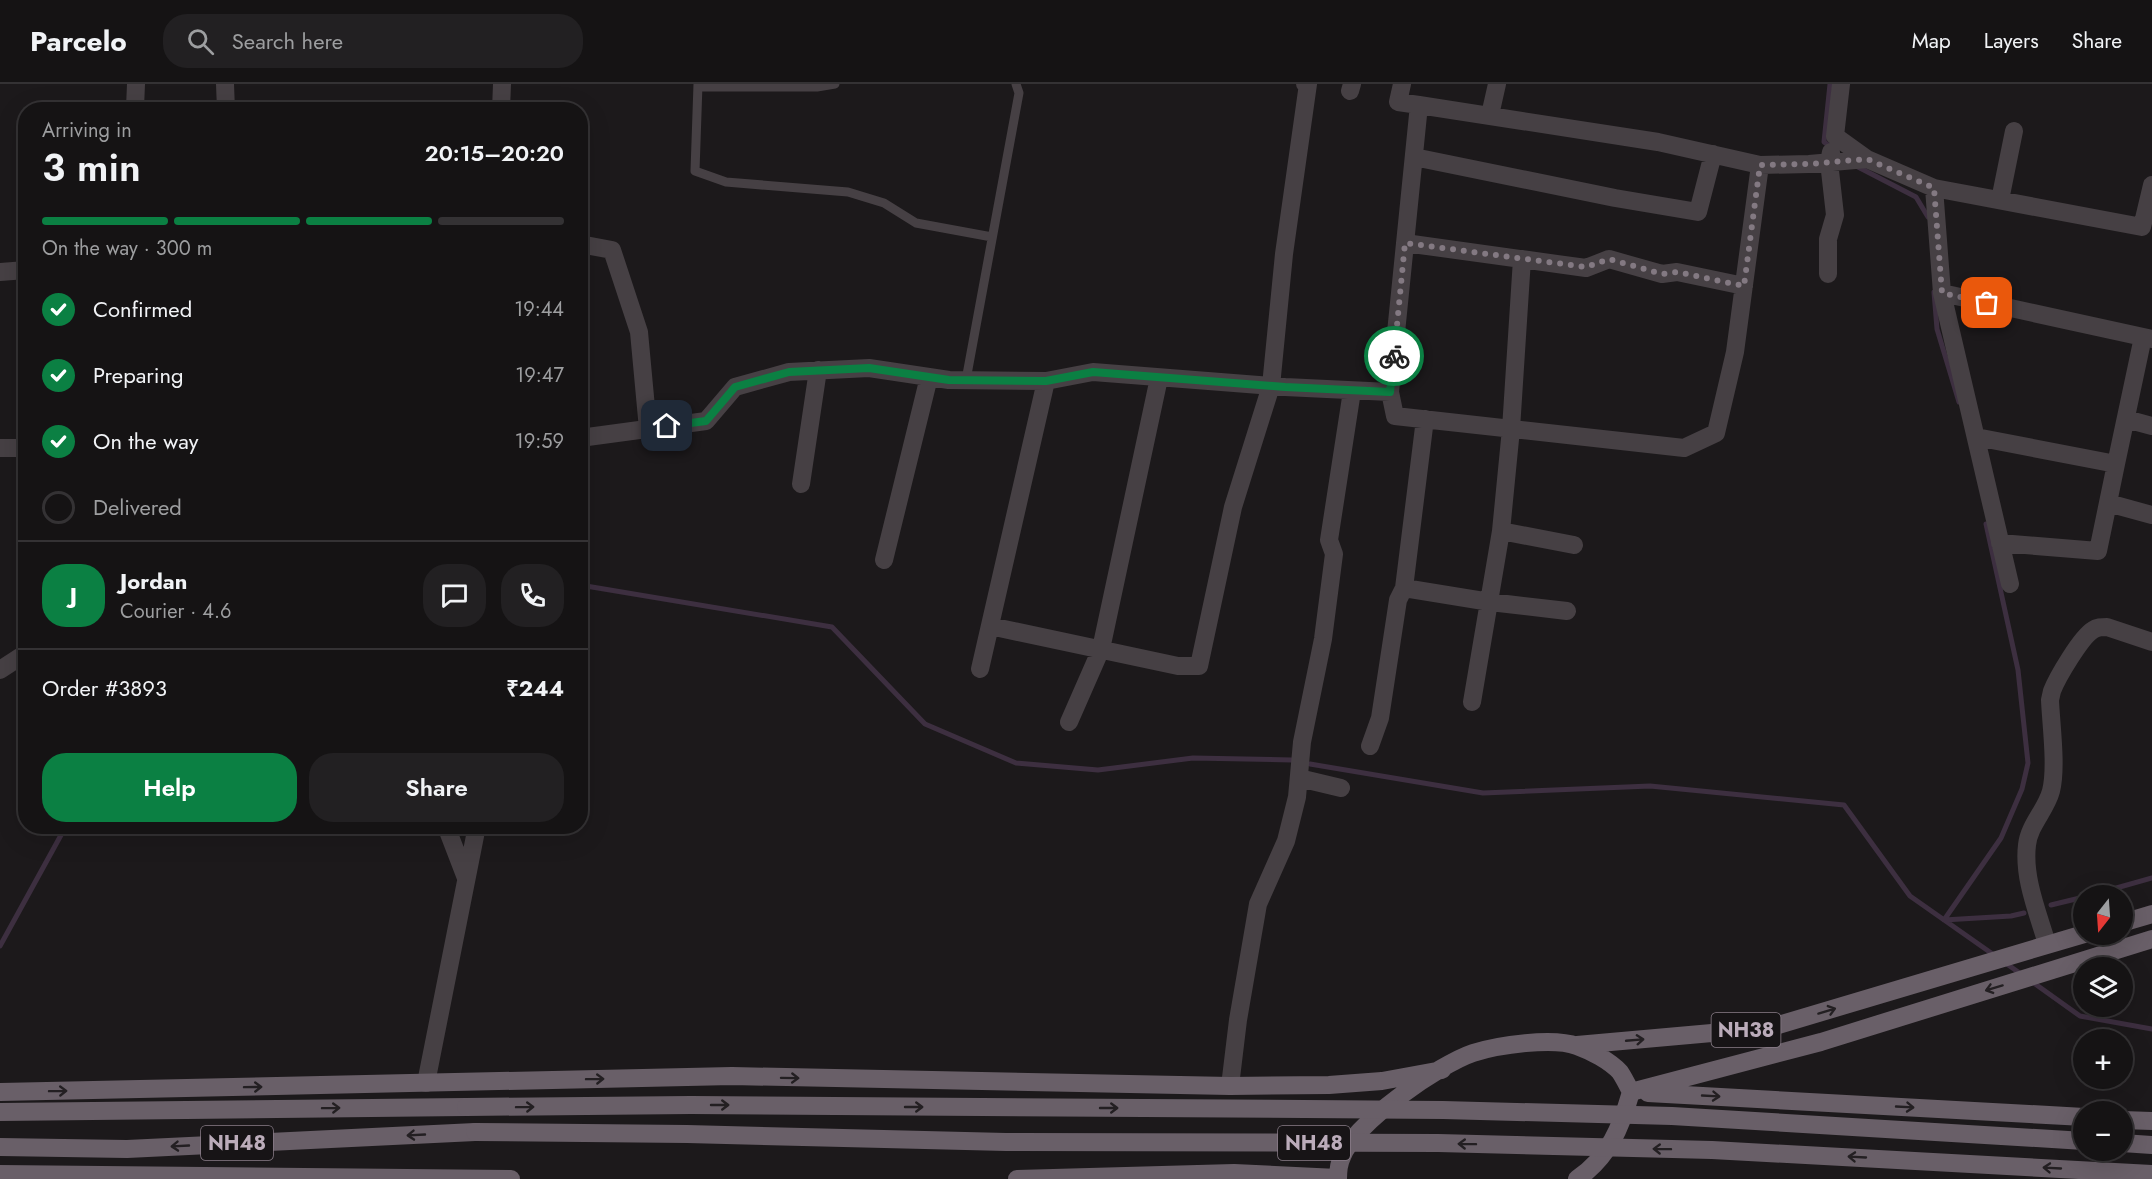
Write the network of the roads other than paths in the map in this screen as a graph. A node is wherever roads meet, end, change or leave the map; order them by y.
1 (136, 84) edge
2 (225, 84) edge
3 (502, 84) edge
4 (835, 84) edge
5 (1016, 84) edge
6 (1305, 84) edge
7 (1402, 84) edge
8 (1497, 84) edge
9 (1842, 84) edge
10 (698, 86) edge
11 (135, 102) edge
12 (226, 102) edge
13 (501, 102) edge
14 (1419, 105) junction
15 (1490, 115) junction
16 (2014, 131) dead end
17 (1834, 136) junction
18 (1713, 154) junction
19 (1414, 157) junction
20 (1867, 159) junction
21 (1829, 162) junction
22 (1760, 165) junction
23 (2152, 185) edge
24 (1934, 188) junction
25 (2000, 200) junction
26 (2147, 229) edge
27 (992, 237) junction
28 (1405, 243) junction
29 (588, 246) edge
30 (1522, 259) junction
31 (18, 271) edge
32 (0, 272) edge
33 (1828, 274) dead end
34 (1744, 286) junction
35 (1942, 293) junction
36 (2148, 338) edge
37 (818, 370) junction
38 (929, 377) junction
39 (1159, 378) junction
40 (966, 380) junction
41 (1046, 381) junction
42 (1271, 386) junction
43 (1352, 391) junction
44 (1390, 392) junction
45 (1425, 419) junction
46 (2126, 419) junction
47 (2152, 426) edge
48 (648, 429) junction
49 (1511, 429) junction
50 (588, 437) edge
51 (1976, 437) junction
52 (0, 448) edge
53 (18, 448) edge
54 (2116, 464) junction
55 (801, 484) dead end
56 (2108, 503) junction
57 (2152, 515) edge
58 (1501, 531) junction
59 (2000, 543) junction
60 (1574, 545) dead end
61 (884, 560) dead end
62 (2010, 584) dead end
63 (1404, 588) junction
64 (1490, 602) junction
65 (1567, 611) dead end
66 (990, 626) junction
67 (2152, 642) edge
68 (1101, 649) junction
69 (18, 658) edge
70 (980, 669) dead end
71 (0, 670) edge
72 (1472, 702) dead end
73 (1069, 722) dead end
74 (1370, 746) dead end
75 (1299, 778) junction
76 (1341, 788) dead end
77 (449, 834) edge
78 (475, 834) edge
79 (466, 878) junction
80 (2152, 914) edge
81 (2133, 920) edge
82 (2073, 937) edge
83 (2152, 939) edge
84 (2040, 946) junction
85 (1576, 1046) junction
86 (1442, 1070) junction
87 (426, 1083) junction
88 (1230, 1086) junction
89 (0, 1092) edge
90 (1631, 1092) junction
91 (0, 1112) edge
92 (2073, 1116) edge
93 (2133, 1120) edge
94 (2152, 1121) edge
95 (2073, 1140) edge
96 (2133, 1144) edge
97 (2152, 1145) edge
98 (0, 1148) edge
99 (0, 1174) edge
100 (2152, 1174) edge
101 (1238, 1176) edge
102 (391, 1178) edge
103 (511, 1179) edge
104 (1017, 1179) edge
105 (1337, 1179) edge
106 (1577, 1179) edge

1 - 11 street
2 - 12 street
3 - 13 street
4 - 10 lane
5 - 27 lane
6 - 42 street
7 - 14 street
8 - 15 street
9 - 17 street
10 - 27 lane
14 - 15 street
14 - 19 street
15 - 18 street
16 - 25 street
17 - 20 street
17 - 21 street
18 - 19 street
18 - 22 street
19 - 28 street
20 - 21 street
20 - 24 street
21 - 22 street
21 - 33 street
22 - 34 street
23 - 26 street
24 - 25 street
24 - 35 street
25 - 26 street
27 - 40 lane
28 - 30 street
28 - 44 street
29 - 48 street
30 - 34 street
30 - 49 street
31 - 32 street
34 - 49 street
35 - 36 street
35 - 51 street
36 - 46 street
37 - 38 street
37 - 48 street
37 - 55 street
38 - 40 street
38 - 61 street
39 - 41 street
39 - 42 street
39 - 68 street
40 - 41 street
41 - 66 street
42 - 43 street
42 - 68 street
43 - 44 street
43 - 75 street
44 - 45 street
45 - 49 street
45 - 63 street
46 - 47 street
46 - 54 street
48 - 50 street
49 - 58 street
51 - 54 street
51 - 59 street
52 - 53 street
54 - 56 street
56 - 57 street
56 - 59 street
58 - 60 street
58 - 64 street
59 - 62 street
63 - 64 street
63 - 74 street
64 - 65 street
64 - 72 street
66 - 68 street
66 - 70 street
67 - 84 street
68 - 73 street
69 - 71 street
75 - 76 street
75 - 88 street
77 - 79 street
78 - 79 street
79 - 87 street
80 - 81 highway
82 - 84 highway, NH38
83 -> 90 highway, NH38
85 -> 84 highway, NH38
85 - 86 highway, NH38
85 - 90 highway, NH38
86 - 88 highway
86 - 105 highway, NH38
87 -> 88 highway
89 -> 87 highway
90 -> 92 highway
90 - 106 highway
91 -> 95 highway, NH48, bridge
93 - 94 highway
96 - 97 highway
100 -> 98 highway, NH48, bridge
99 - 102 highway
101 - 104 highway
101 - 105 highway
102 - 103 highway

